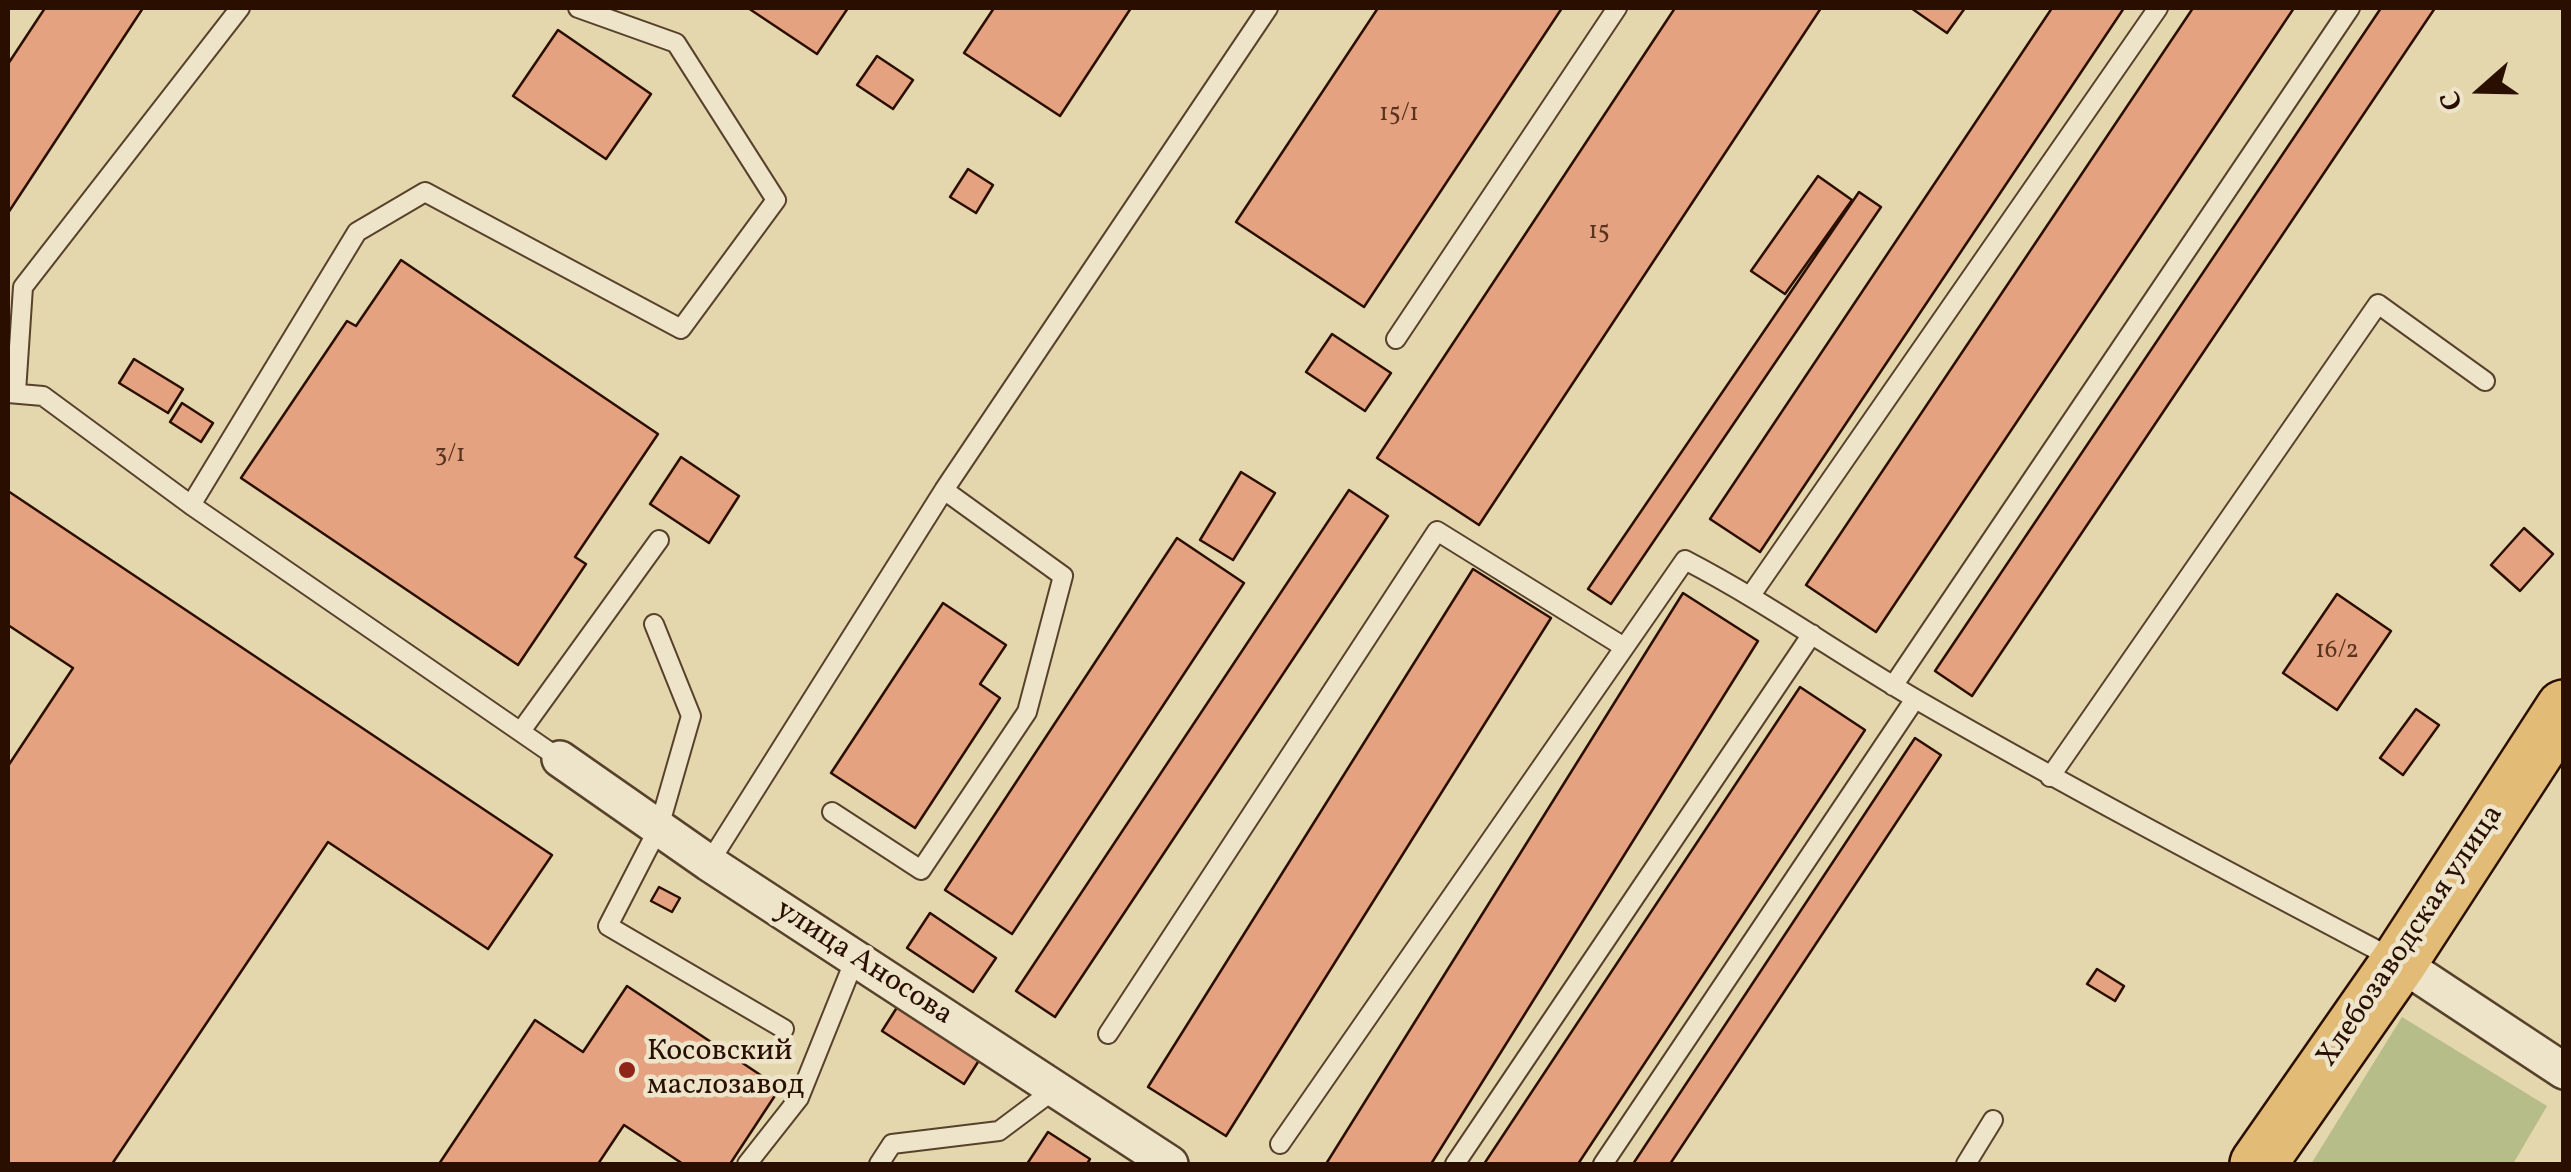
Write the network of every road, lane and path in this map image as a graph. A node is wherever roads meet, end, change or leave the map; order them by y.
1 (240, 8) edge
2 (578, 8) edge
3 (1268, 8) edge
4 (1617, 8) edge
5 (2158, 8) edge
6 (2350, 8) edge
7 (1396, 339) dead end
8 (2485, 381) dead end
9 (12, 392) edge
10 (944, 490) junction
11 (191, 505) junction
12 (660, 540) dead end
13 (1751, 595) junction
14 (654, 624) dead end
15 (1812, 634) junction
16 (1624, 647) junction
17 (1893, 686) junction
18 (1915, 699) junction
19 (2564, 708) edge
20 (521, 732) junction
21 (560, 759) joint
22 (2050, 776) junction
23 (832, 812) dead end
24 (659, 827) junction
25 (709, 863) junction
26 (855, 958) junction
27 (2399, 962) junction
28 (784, 1029) dead end
29 (1108, 1034) dead end
30 (2564, 1071) edge
31 (1055, 1089) junction
32 (1993, 1120) dead end
33 (1280, 1144) dead end
34 (747, 1164) edge
35 (879, 1164) edge
36 (1170, 1164) edge
37 (1455, 1164) edge
38 (1603, 1164) edge
39 (1966, 1164) edge
40 (2258, 1164) edge

1 - 9 lane
2 - 11 lane
3 - 10 lane
4 - 7 lane
5 - 13 lane
6 - 17 lane
8 - 22 lane
9 - 11 lane
10 - 23 lane
10 - 25 lane
11 - 20 lane
12 - 20 lane
13 - 15 lane
13 - 16 lane
14 - 24 lane
15 - 17 lane
15 - 37 lane
16 - 29 lane
16 - 33 lane
17 - 18 lane
18 - 22 lane
18 - 38 lane
19 - 27 main road, Хлебозаводская улица
20 - 21 lane
21 - 24 street, улица Аносова
22 - 27 lane
24 - 25 street, улица Аносова
24 - 28 lane
25 - 26 street, улица Аносова
26 - 31 street, улица Аносова
26 - 34 lane
27 - 30 street
27 - 40 main road, Хлебозаводская улица
31 - 35 lane
31 - 36 street, улица Аносова
32 - 39 lane

